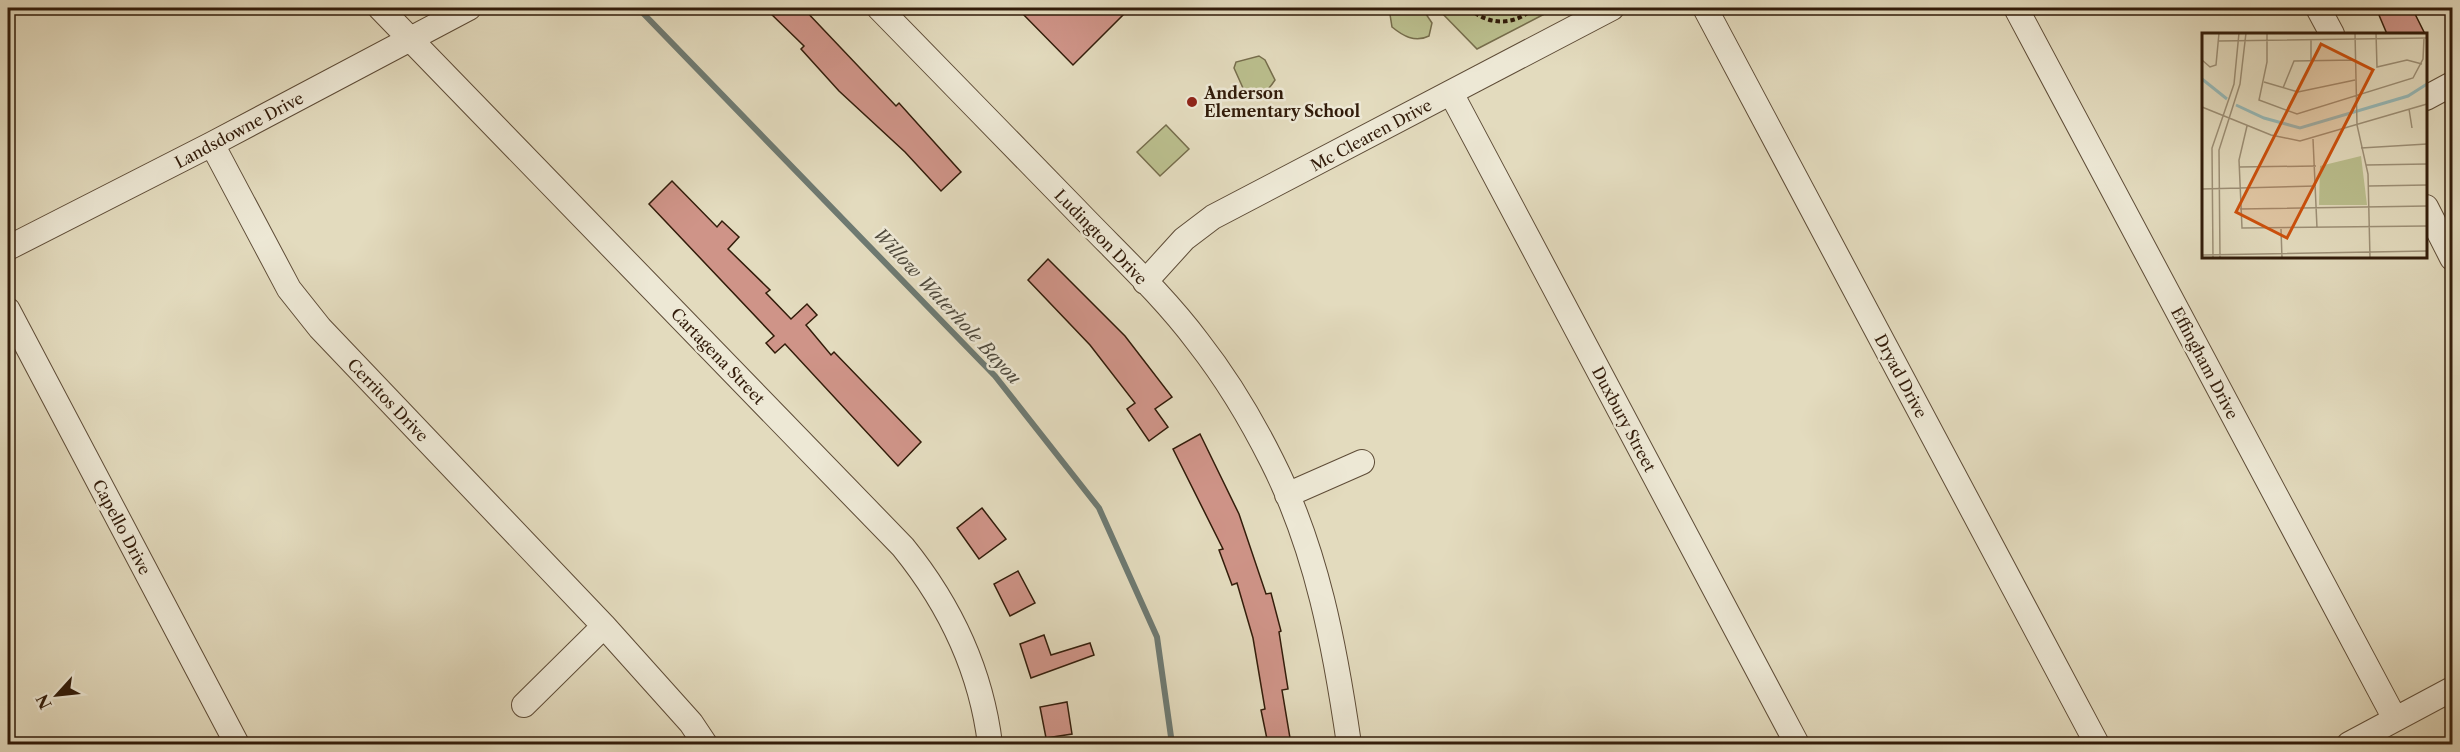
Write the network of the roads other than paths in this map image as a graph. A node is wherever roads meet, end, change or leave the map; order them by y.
1 (380, 8) edge
2 (469, 8) edge
3 (879, 8) edge
4 (1612, 8) edge
5 (1705, 8) edge
6 (2016, 8) edge
7 (2318, 8) edge
8 (2331, 33) edge
9 (410, 39) junction
10 (2452, 84) edge
11 (1451, 93) junction
12 (2427, 97) edge
13 (213, 144) junction
14 (2427, 209) edge
15 (8, 248) edge
16 (2452, 258) edge
17 (1145, 282) junction
18 (8, 310) edge
19 (1362, 462) dead end
20 (1287, 495) junction
21 (604, 626) junction
22 (2452, 689) edge
23 (524, 705) dead end
24 (2395, 719) junction
25 (237, 744) edge
26 (705, 744) edge
27 (990, 744) edge
28 (1348, 744) edge
29 (1797, 744) edge
30 (2097, 744) edge
31 (2349, 744) edge

1 - 9 street, Cartagena Street
2 - 9 street, Landsdowne Drive
3 - 17 street, Ludington Drive
4 - 11 street, Mc Clearen Drive
5 - 30 street, Dryad Drive
6 - 24 street, Effingham Drive
7 - 8 street
9 - 13 street, Landsdowne Drive
9 - 27 street, Cartagena Street
10 - 12 street
11 - 17 street, Mc Clearen Drive
11 - 29 street, Duxbury Street
13 - 15 street, Landsdowne Drive
13 - 21 street, Cerritos Drive
14 - 16 street
17 - 20 street, Ludington Drive
18 - 25 street, Capello Drive
19 - 20 street
20 - 28 street, Ludington Drive
21 - 23 street
21 - 26 street, Cerritos Drive
22 - 24 street
24 - 31 street

